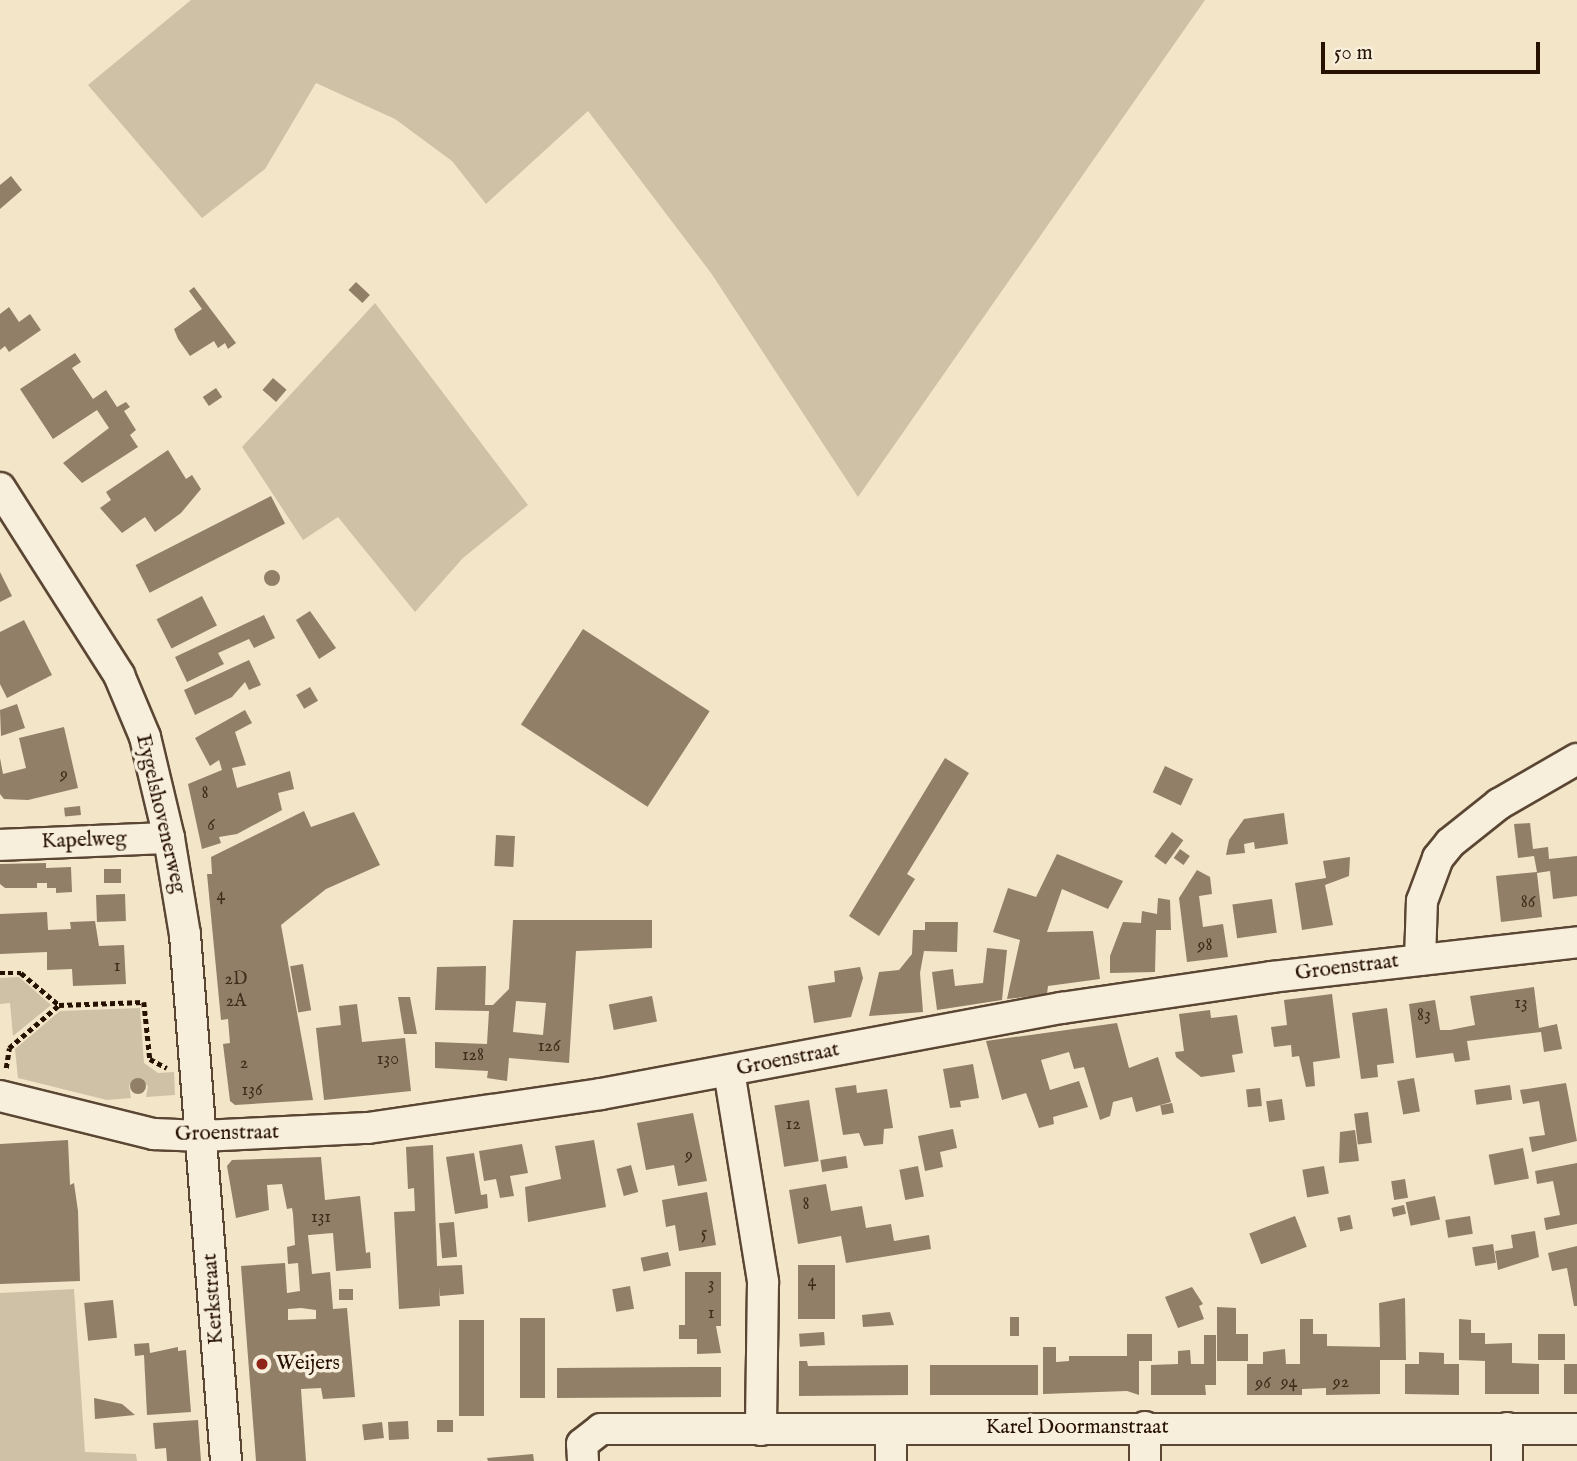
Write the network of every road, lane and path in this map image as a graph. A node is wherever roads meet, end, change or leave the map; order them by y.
1 (0, 488) edge
2 (1577, 759) edge
3 (169, 838) junction
4 (0, 845) edge
5 (1577, 942) edge
6 (1420, 960) junction
7 (0, 973) edge
8 (59, 1005) junction
9 (17, 1040) dead end
10 (196, 1066) junction
11 (729, 1071) junction
12 (0, 1096) edge
13 (202, 1136) junction
14 (1145, 1427) junction
15 (1507, 1428) junction
16 (1577, 1429) edge
17 (761, 1430) junction
18 (891, 1430) junction
19 (582, 1453) edge
20 (226, 1461) edge
21 (891, 1461) edge
22 (1145, 1461) edge
23 (1507, 1461) edge

1 - 3 street, Eygelshovenerweg
2 - 6 street
3 - 4 street, Kapelweg
3 - 10 street, Eygelshovenerweg
5 - 6 street, Groenstraat
6 - 11 street, Groenstraat
7 - 8 path
8 - 9 path
8 - 10 path
10 - 13 street, Eygelshovenerweg
11 - 13 street, Groenstraat
11 - 17 street
12 - 13 street, Groenstraat
13 - 20 street, Kerkstraat
14 - 15 street, Karel Doormanstraat
14 - 18 street, Karel Doormanstraat
14 - 22 street
15 - 16 street, Karel Doormanstraat
15 - 23 street
17 - 18 street, Karel Doormanstraat
17 - 19 street, Karel Doormanstraat
18 - 21 street

